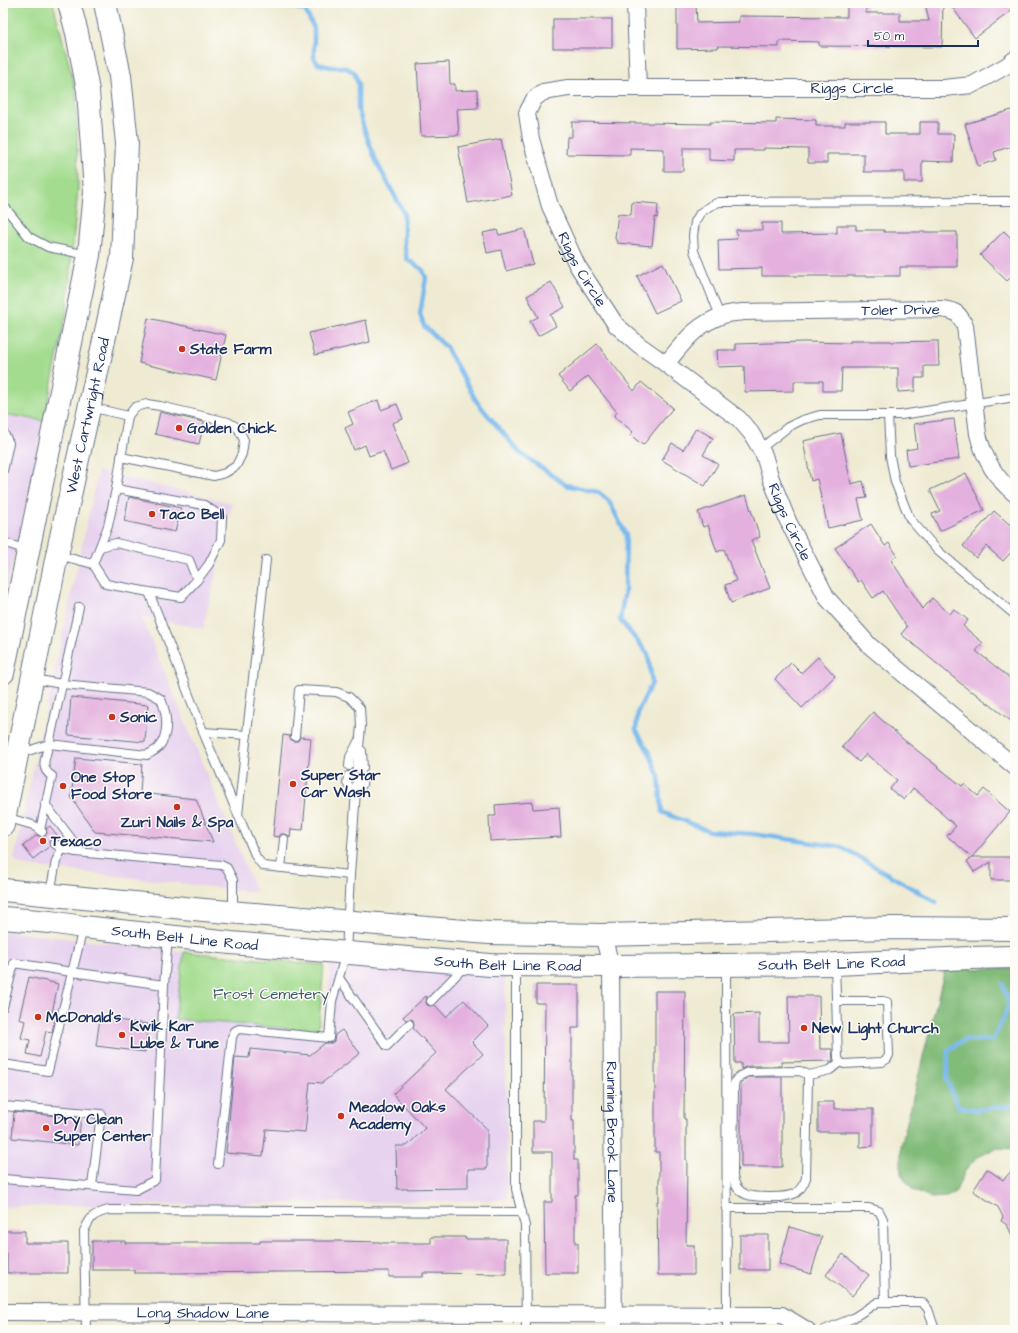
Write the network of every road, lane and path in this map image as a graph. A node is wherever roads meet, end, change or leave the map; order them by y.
1 (69, 3) edge
2 (105, 3) edge
3 (635, 3) edge
4 (1015, 59) edge
5 (638, 88) junction
6 (1015, 200) edge
7 (3, 205) edge
8 (89, 255) junction
9 (122, 258) junction
10 (720, 316) junction
11 (666, 364) junction
12 (1015, 397) edge
13 (974, 403) junction
14 (89, 407) junction
15 (888, 415) junction
16 (128, 416) junction
17 (3, 432) edge
18 (760, 449) junction
19 (121, 457) junction
20 (3, 471) edge
21 (116, 489) junction
22 (1015, 494) edge
23 (3, 542) edge
24 (100, 547) junction
25 (28, 551) junction
26 (57, 555) junction
27 (266, 560) dead end
28 (93, 564) junction
29 (197, 580) junction
30 (149, 592) junction
31 (78, 607) dead end
32 (1015, 615) edge
33 (3, 673) edge
34 (32, 679) junction
35 (62, 684) junction
36 (203, 732) junction
37 (247, 735) junction
38 (294, 736) dead end
39 (360, 738) junction
40 (49, 744) junction
41 (17, 755) junction
42 (349, 766) dead end
43 (1015, 767) edge
44 (348, 776) dead end
45 (356, 796) junction
46 (46, 804) junction
47 (238, 816) junction
48 (4, 821) edge
49 (284, 839) dead end
50 (54, 843) dead end
51 (62, 849) junction
52 (81, 852) junction
53 (281, 868) junction
54 (350, 875) junction
55 (3, 890) edge
56 (49, 895) junction
57 (233, 916) junction
58 (3, 918) edge
59 (349, 921) junction
60 (83, 927) junction
61 (834, 929) junction
62 (1015, 929) edge
63 (603, 935) junction
64 (168, 936) junction
65 (346, 953) junction
66 (1015, 957) edge
67 (468, 963) junction
68 (835, 964) junction
69 (516, 965) junction
70 (726, 965) junction
71 (611, 966) junction
72 (72, 972) junction
73 (339, 978) junction
74 (164, 985) junction
75 (431, 1001) dead end
76 (836, 1001) junction
77 (3, 1007) edge
78 (409, 1024) dead end
79 (840, 1062) junction
80 (3, 1064) edge
81 (809, 1075) junction
82 (3, 1106) edge
83 (218, 1164) dead end
84 (3, 1179) edge
85 (92, 1186) junction
86 (726, 1208) junction
87 (522, 1212) junction
88 (885, 1302) junction
89 (3, 1312) edge
90 (86, 1312) junction
91 (526, 1314) junction
92 (614, 1314) junction
93 (727, 1322) edge
94 (86, 1330) edge
95 (526, 1330) edge
96 (614, 1330) edge
97 (807, 1330) edge
98 (824, 1330) edge
99 (934, 1330) edge

1 - 8 main road, West Cartwright Road
2 - 9 main road, West Cartwright Road
3 - 5 street
4 - 5 street, Riggs Circle
5 - 11 street, Riggs Circle
6 - 10 lane
7 - 8 lane
8 - 9 main road
8 - 25 main road, West Cartwright Road
9 - 14 main road, West Cartwright Road
10 - 11 street, Toler Drive
10 - 13 street, Toler Drive
11 - 18 street, Riggs Circle
12 - 13 lane
13 - 15 lane
13 - 22 street, Toler Drive
14 - 16 lane
14 - 26 main road, West Cartwright Road
15 - 18 lane
15 - 32 lane
16 - 19 lane
16 - 19 lane
17 - 20 lane
18 - 43 street, Riggs Circle
19 - 21 lane
21 - 24 lane
21 - 29 lane
23 - 25 lane
24 - 28 lane
24 - 29 lane
25 - 26 main road
25 - 33 main road, West Cartwright Road
26 - 28 lane
26 - 34 main road, West Cartwright Road
27 - 37 lane
28 - 30 lane
29 - 30 lane
30 - 36 lane
31 - 35 lane
34 - 35 lane
34 - 41 main road, West Cartwright Road
35 - 40 lane
35 - 40 lane
36 - 37 lane
36 - 47 lane
37 - 47 lane
38 - 39 lane
39 - 42 lane
39 - 45 lane
40 - 41 lane
40 - 46 lane
41 - 48 main road, West Cartwright Road
44 - 45 lane
45 - 54 lane
46 - 48 lane
46 - 52 lane
47 - 53 lane
49 - 53 lane
50 - 51 lane
51 - 52 lane
51 - 56 lane
52 - 57 lane
53 - 54 lane
54 - 59 lane
55 - 56 main road, South Belt Line Road
56 - 57 main road, South Belt Line Road
57 - 59 main road, South Belt Line Road
57 - 64 main road
58 - 60 main road, South Belt Line Road
59 - 63 main road, South Belt Line Road
59 - 65 lane
60 - 64 main road, South Belt Line Road
60 - 72 lane
61 - 62 main road, South Belt Line Road
61 - 63 main road, South Belt Line Road
61 - 68 main road
63 - 71 street, Running Brook Lane
64 - 65 main road, South Belt Line Road
64 - 74 lane
65 - 67 main road, South Belt Line Road
65 - 73 lane
66 - 68 main road, South Belt Line Road
67 - 69 main road, South Belt Line Road
67 - 75 lane
68 - 70 main road, South Belt Line Road
68 - 76 lane
69 - 71 main road, South Belt Line Road
69 - 87 lane
70 - 71 main road, South Belt Line Road
70 - 86 lane
71 - 92 street, Running Brook Lane
72 - 74 lane
72 - 77 lane
72 - 80 lane
73 - 78 lane
73 - 83 lane
74 - 85 lane
76 - 79 lane
76 - 79 lane
79 - 81 lane
81 - 81 lane
82 - 85 lane
84 - 85 lane
86 - 88 lane
86 - 93 lane
87 - 90 lane
87 - 91 lane
88 - 98 lane
88 - 99 lane
89 - 90 street, Long Shadow Lane
90 - 91 street, Long Shadow Lane
90 - 94 lane
91 - 92 street, Long Shadow Lane
91 - 95 lane
92 - 93 street, Long Shadow Lane
92 - 96 street, Running Brook Lane
93 - 97 street, Long Shadow Lane

